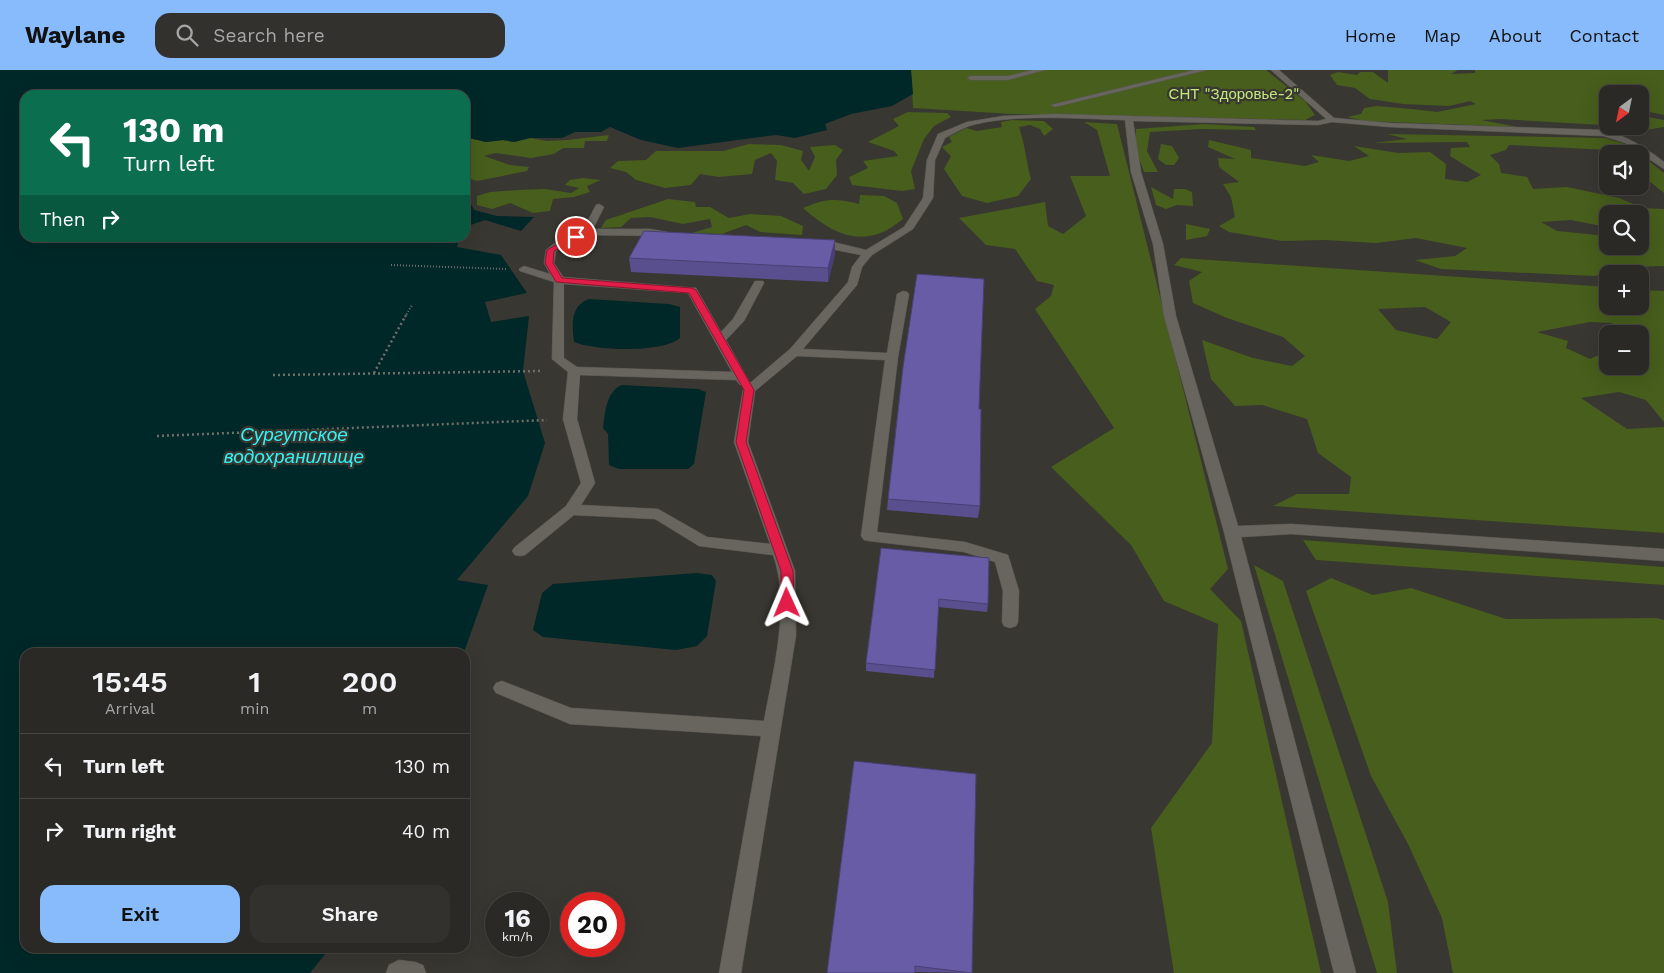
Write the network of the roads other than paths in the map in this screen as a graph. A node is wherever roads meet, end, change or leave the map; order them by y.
1 (1041, 70) edge
2 (1203, 70) edge
3 (1275, 70) edge
4 (971, 78) dead end
5 (1055, 105) dead end
6 (1129, 119) junction
7 (1332, 120) junction
8 (1664, 166) edge
9 (599, 207) dead end
10 (587, 232) junction
11 (676, 237) edge
12 (801, 242) edge
13 (868, 253) junction
14 (524, 269) road end
15 (559, 280) junction
16 (759, 284) dead end
17 (903, 294) dead end
18 (720, 340) junction
19 (794, 352) junction
20 (892, 357) junction
21 (574, 371) junction
22 (741, 376) junction
23 (749, 390) junction
24 (570, 510) junction
25 (1232, 532) junction
26 (779, 550) junction
27 (520, 551) dead end
28 (1664, 555) edge
29 (1010, 622) dead end
30 (502, 688) dead end
31 (772, 729) junction
32 (397, 973) edge
33 (415, 973) edge
34 (730, 973) edge
35 (1345, 973) edge

1 - 4 street
2 - 5 street
3 - 7 street
6 - 7 street
6 - 13 street
6 - 25 street
7 - 8 street
9 - 10 street
10 - 11 street
10 - 15 street
12 - 13 street
13 - 19 street
14 - 15 street
15 - 18 street
15 - 21 street
16 - 18 street
17 - 20 street
18 - 22 street
19 - 20 street
19 - 23 street
20 - 29 street
21 - 22 street
21 - 24 street
22 - 23 street
23 - 26 street
24 - 26 street
24 - 27 street
25 - 28 street
25 - 35 street
26 - 31 street
30 - 31 street
31 - 34 street
32 - 33 street

